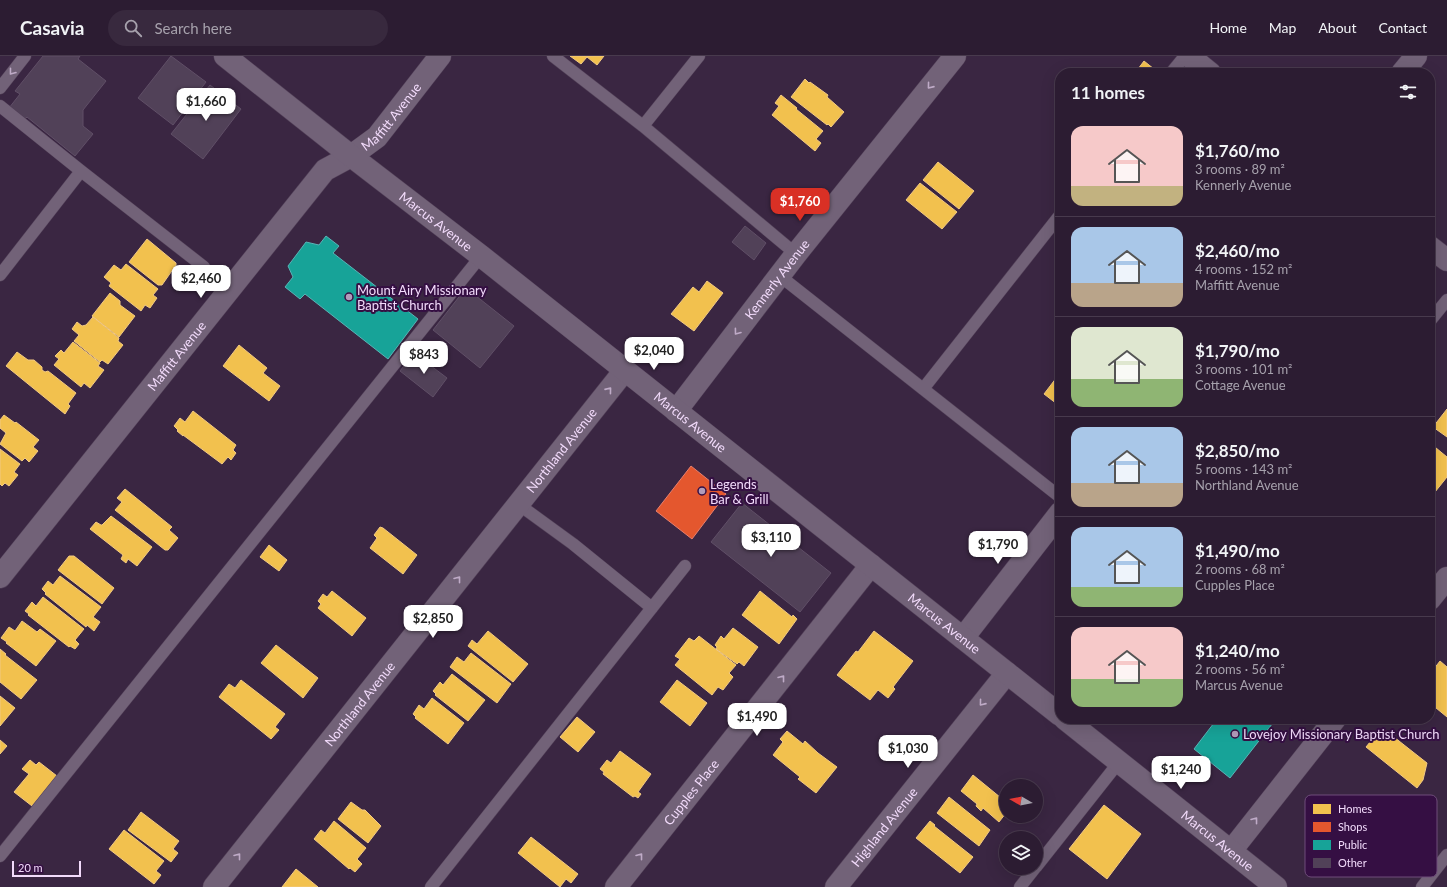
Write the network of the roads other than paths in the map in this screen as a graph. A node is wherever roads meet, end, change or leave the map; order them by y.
1 (25, 56) edge
2 (225, 56) edge
3 (440, 56) edge
4 (553, 56) edge
5 (699, 56) edge
6 (955, 56) edge
7 (1185, 56) edge
8 (1189, 56) edge
9 (1416, 56) edge
10 (1175, 68) edge
11 (1204, 68) edge
12 (1406, 68) edge
13 (0, 88) edge
14 (0, 106) edge
15 (643, 126) junction
16 (351, 156) junction
17 (81, 171) junction
18 (1055, 220) edge
19 (1435, 251) edge
20 (796, 254) junction
21 (482, 256) junction
22 (1447, 260) edge
23 (204, 267) dead end
24 (0, 275) edge
25 (780, 276) junction
26 (1447, 300) edge
27 (1435, 315) edge
28 (625, 370) junction
29 (923, 388) junction
30 (676, 411) junction
31 (1055, 493) edge
32 (518, 504) junction
33 (1055, 519) edge
34 (871, 565) junction
35 (685, 566) dead end
36 (0, 577) edge
37 (1447, 578) edge
38 (1435, 593) edge
39 (652, 608) junction
40 (963, 638) junction
41 (1007, 673) junction
42 (1055, 711) edge
43 (1071, 724) edge
44 (1331, 724) edge
45 (1119, 762) junction
46 (1231, 851) junction
47 (1447, 855) edge
48 (0, 856) edge
49 (1043, 859) edge
50 (1437, 868) edge
51 (1030, 875) edge
52 (1430, 877) edge
53 (214, 887) edge
54 (431, 887) edge
55 (616, 887) edge
56 (836, 887) edge
57 (1020, 887) edge
58 (1276, 887) edge
59 (1422, 887) edge

1 -> 13 lane
2 - 16 street, Marcus Avenue
3 - 16 street, Maffitt Avenue
4 - 15 lane
5 - 15 lane
6 -> 20 street, Kennerly Avenue
7 - 10 lane
8 - 11 street
9 - 12 street
14 - 17 lane
15 - 20 lane
16 - 21 street, Marcus Avenue
16 - 36 street, Maffitt Avenue
17 - 23 lane
17 - 24 lane
18 - 29 lane
19 - 22 street
20 - 25 street, Kennerly Avenue
21 - 28 street, Marcus Avenue
21 - 48 lane
25 - 29 lane
25 -> 30 street, Kennerly Avenue
26 - 27 lane
28 - 30 street, Marcus Avenue
32 -> 28 street, Northland Avenue
29 - 31 lane
30 - 34 street, Marcus Avenue
32 - 39 lane
53 -> 32 street, Northland Avenue
33 - 40 street
34 - 40 street, Marcus Avenue
55 -> 34 street, Cupples Place
35 - 39 lane
37 - 38 street
39 - 54 lane
40 - 41 street, Marcus Avenue
41 - 42 street, Marcus Avenue
41 -> 56 street, Highland Avenue
43 - 45 street, Marcus Avenue
46 -> 44 street
45 - 46 street, Marcus Avenue
45 - 49 lane
46 - 58 street, Marcus Avenue
47 - 50 lane
51 - 57 lane
52 - 59 lane

